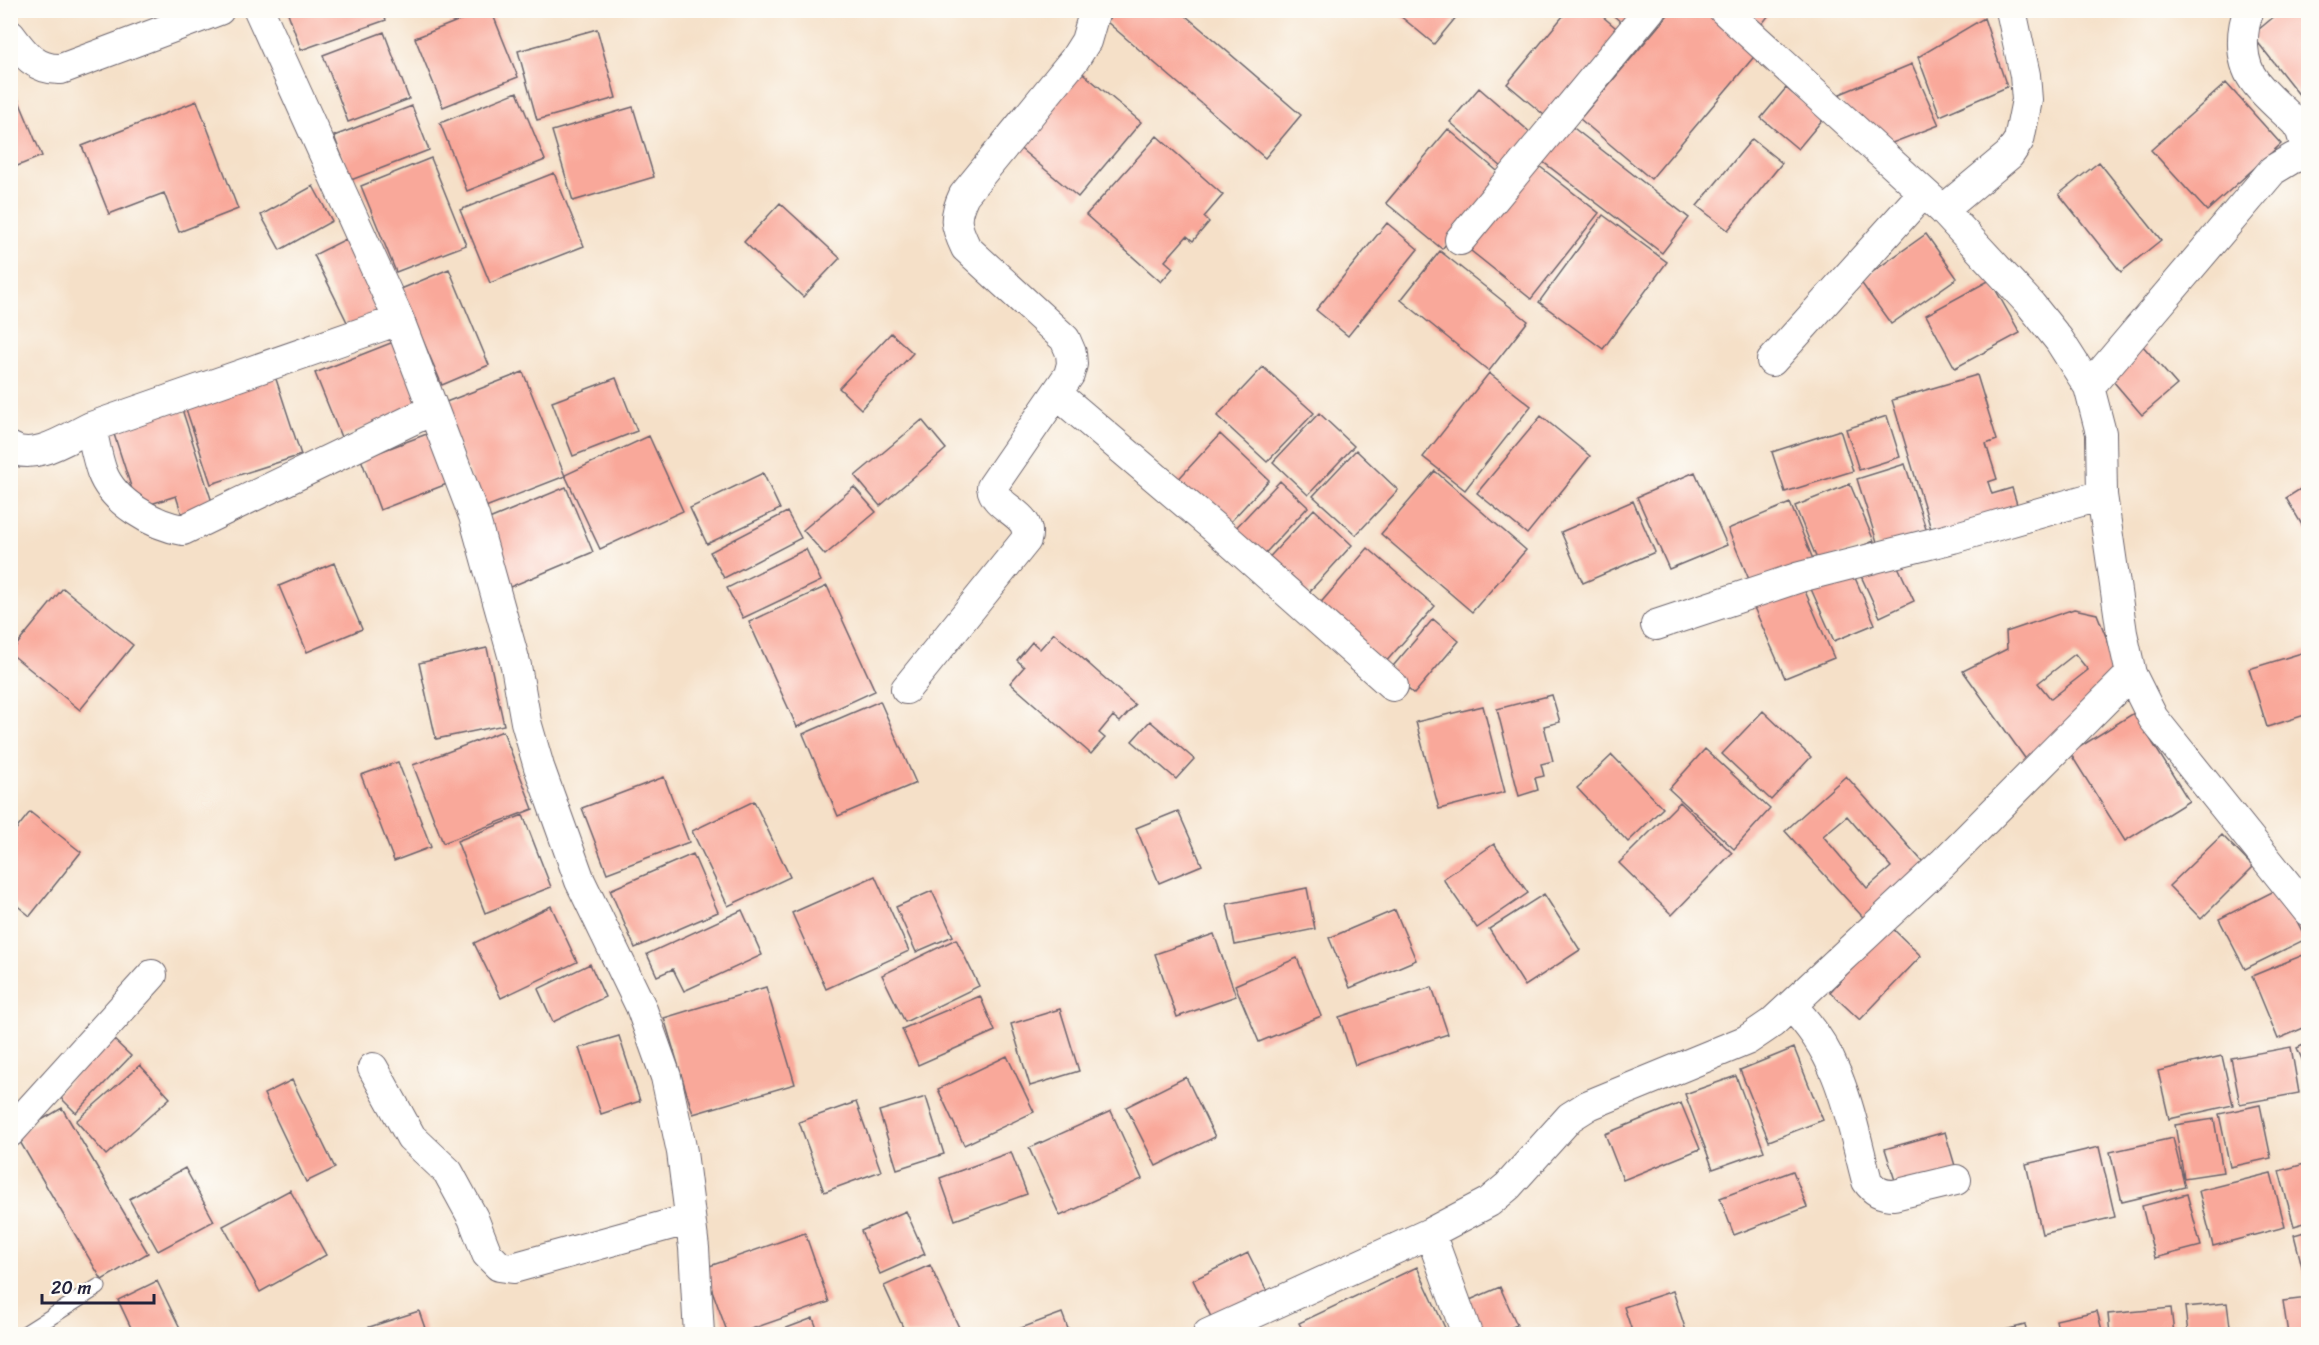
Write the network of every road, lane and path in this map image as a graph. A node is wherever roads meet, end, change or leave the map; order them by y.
1 (219, 10) edge
2 (259, 10) edge
3 (1095, 10) edge
4 (1650, 10) edge
5 (1724, 10) edge
6 (2011, 10) edge
7 (2249, 10) edge
8 (10, 35) edge
9 (2308, 154) edge
10 (1933, 201) junction
11 (1460, 240) dead end
12 (399, 320) junction
13 (1772, 361) dead end
14 (2089, 387) junction
15 (1057, 394) junction
16 (432, 410) junction
17 (91, 427) junction
18 (10, 447) edge
19 (2102, 495) junction
20 (1656, 625) dead end
21 (2131, 674) junction
22 (1393, 686) dead end
23 (906, 689) dead end
24 (2308, 911) edge
25 (152, 975) dead end
26 (1791, 1006) junction
27 (373, 1068) dead end
28 (10, 1132) edge
29 (1956, 1180) dead end
30 (690, 1220) junction
31 (1430, 1233) junction
32 (98, 1287) dead end
33 (24, 1335) edge
34 (699, 1335) edge
35 (1208, 1335) edge
36 (1467, 1335) edge

1 - 8 street
2 - 12 street
3 - 15 street
4 - 11 street
5 - 10 street
6 - 10 street
7 - 9 street
9 - 14 street
10 - 13 street
10 - 14 street
12 - 16 street
12 - 17 street
14 - 19 street
15 - 22 street
15 - 23 street
16 - 17 street
16 - 30 street
17 - 18 street
19 - 20 street
19 - 21 street
21 - 24 street
21 - 26 street
25 - 28 street
26 - 29 street
26 - 31 street
27 - 30 street
30 - 34 street
31 - 35 street
31 - 36 street
32 - 33 lane

